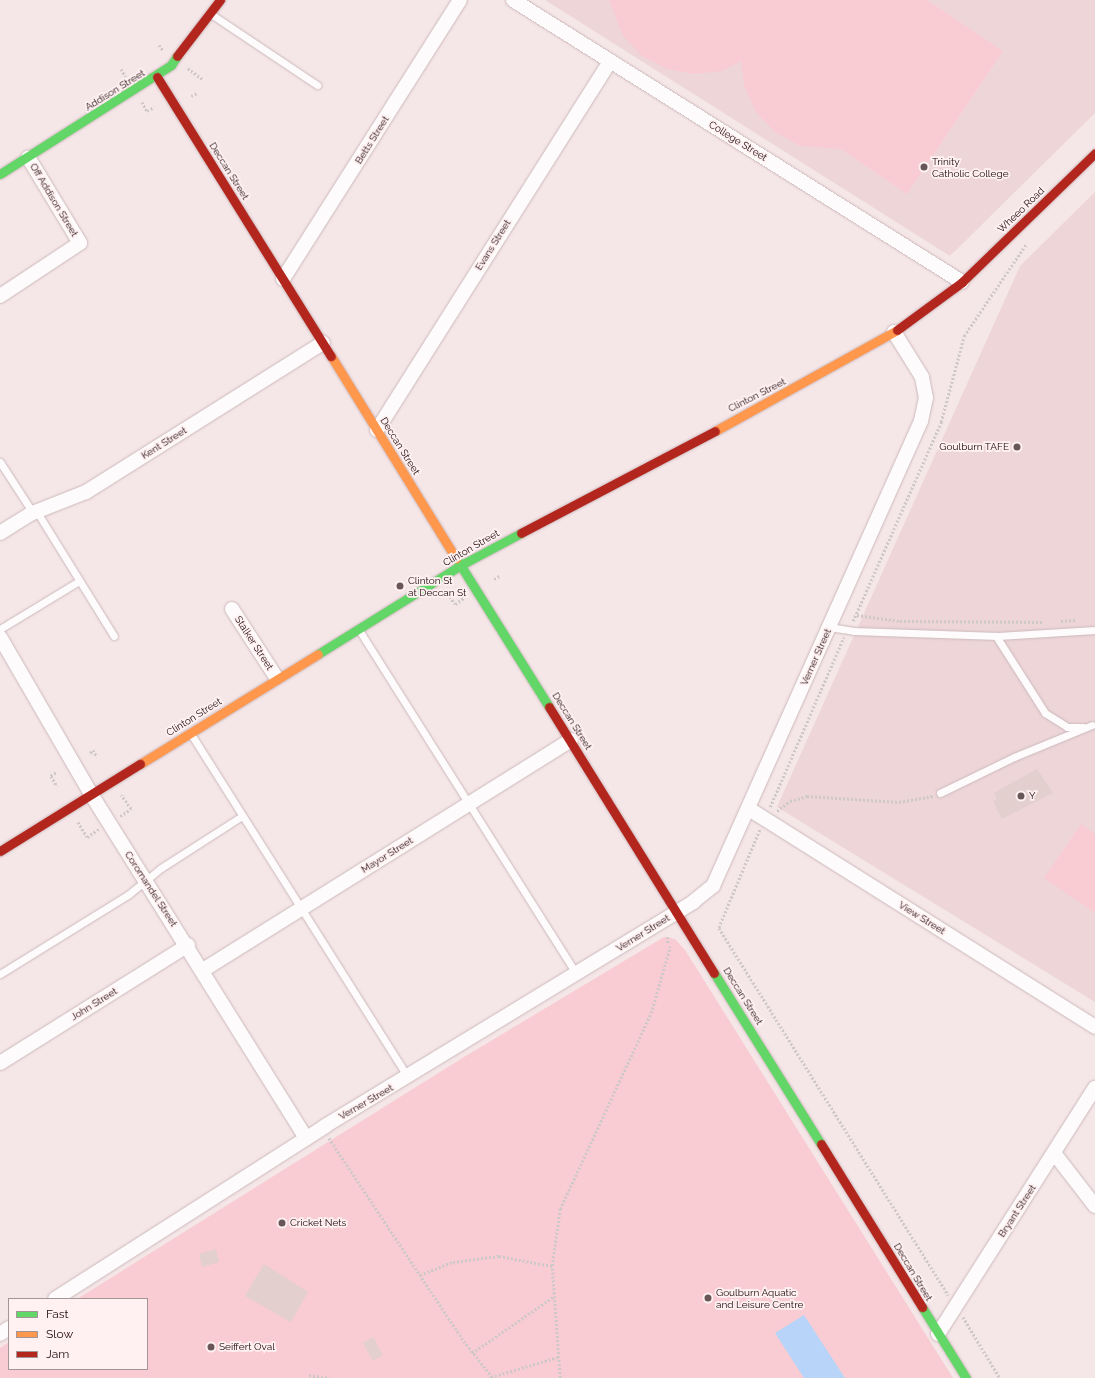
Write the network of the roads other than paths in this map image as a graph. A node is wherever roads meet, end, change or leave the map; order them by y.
1 (220, 0) edge
2 (460, 0) edge
3 (513, 0) edge
4 (210, 14) junction
5 (610, 61) junction
6 (157, 77) junction
7 (317, 86) dead end
8 (1095, 153) edge
9 (28, 157) junction
10 (0, 174) edge
11 (283, 279) junction
12 (962, 282) junction
13 (0, 296) edge
14 (894, 332) junction
15 (323, 343) junction
16 (377, 430) junction
17 (0, 462) edge
18 (35, 512) junction
19 (0, 533) edge
20 (461, 565) junction
21 (79, 581) junction
22 (232, 608) dead end
23 (829, 627) junction
24 (358, 628) junction
25 (0, 629) edge
26 (1095, 630) edge
27 (114, 636) dead end
28 (996, 636) junction
29 (0, 637) edge
30 (276, 678) junction
31 (1093, 724) edge
32 (190, 732) junction
33 (571, 740) junction
34 (940, 793) road end
35 (91, 794) junction
36 (470, 803) junction
37 (749, 809) junction
38 (242, 816) junction
39 (0, 851) edge
40 (146, 881) junction
41 (300, 909) junction
42 (678, 912) junction
43 (188, 945) junction
44 (203, 970) junction
45 (0, 974) edge
46 (577, 975) junction
47 (1095, 1027) edge
48 (0, 1063) edge
49 (409, 1078) junction
50 (1095, 1088) edge
51 (306, 1138) junction
52 (1054, 1153) junction
53 (1095, 1206) edge
54 (57, 1298) edge
55 (938, 1334) junction
56 (966, 1378) edge

1 - 4 street, Addison Street
2 - 11 street, Betts Street
3 - 5 street, College Street
4 - 6 street, Addison Street
4 - 7 lane
5 - 12 street, College Street
5 - 16 street, Evans Street
6 - 9 street, Addison Street
6 - 11 street, Deccan Street
8 - 12 street, Wheeo Road
9 - 10 street, Addison Street
9 - 13 street, Off Addison Street
11 - 15 street, Deccan Street
12 - 14 street, Clinton Street
14 - 20 street, Clinton Street
14 - 23 street, Verner Street
15 - 16 street, Deccan Street
15 - 18 street, Kent Street
16 - 20 street, Deccan Street
17 - 18 lane
18 - 19 street, Kent Street
18 - 21 lane
20 - 24 street, Clinton Street
20 - 33 street, Deccan Street
21 - 25 lane
21 - 27 lane
22 - 30 street, Stalker Street
23 - 28 lane
23 - 37 street, Verner Street
24 - 30 street, Clinton Street
24 - 36 lane
26 - 28 lane
28 - 31 lane
29 - 35 street, Coromandel Street
30 - 32 street, Clinton Street
31 - 34 lane
32 - 35 street, Clinton Street
32 - 38 lane
33 - 36 street, Mayor Street
33 - 42 street, Deccan Street
35 - 39 street, Clinton Street
35 - 40 street, Coromandel Street
36 - 41 street, Mayor Street
36 - 46 lane
37 - 42 street, Verner Street
37 - 47 street, View Street
38 - 40 lane
38 - 41 lane
40 - 43 street, Coromandel Street
40 - 45 lane
41 - 44 street, Mayor Street
41 - 49 lane
42 - 46 street, Verner Street
42 - 55 street, Deccan Street
43 - 44 street, Coromandel Street
43 - 48 street, John Street
44 - 51 street, Coromandel Street
46 - 49 street, Verner Street
49 - 51 street, Verner Street
50 - 52 street, Bryant Street
51 - 54 street, Verner Street
52 - 53 street
52 - 55 street, Bryant Street
55 - 56 street, Deccan Street

